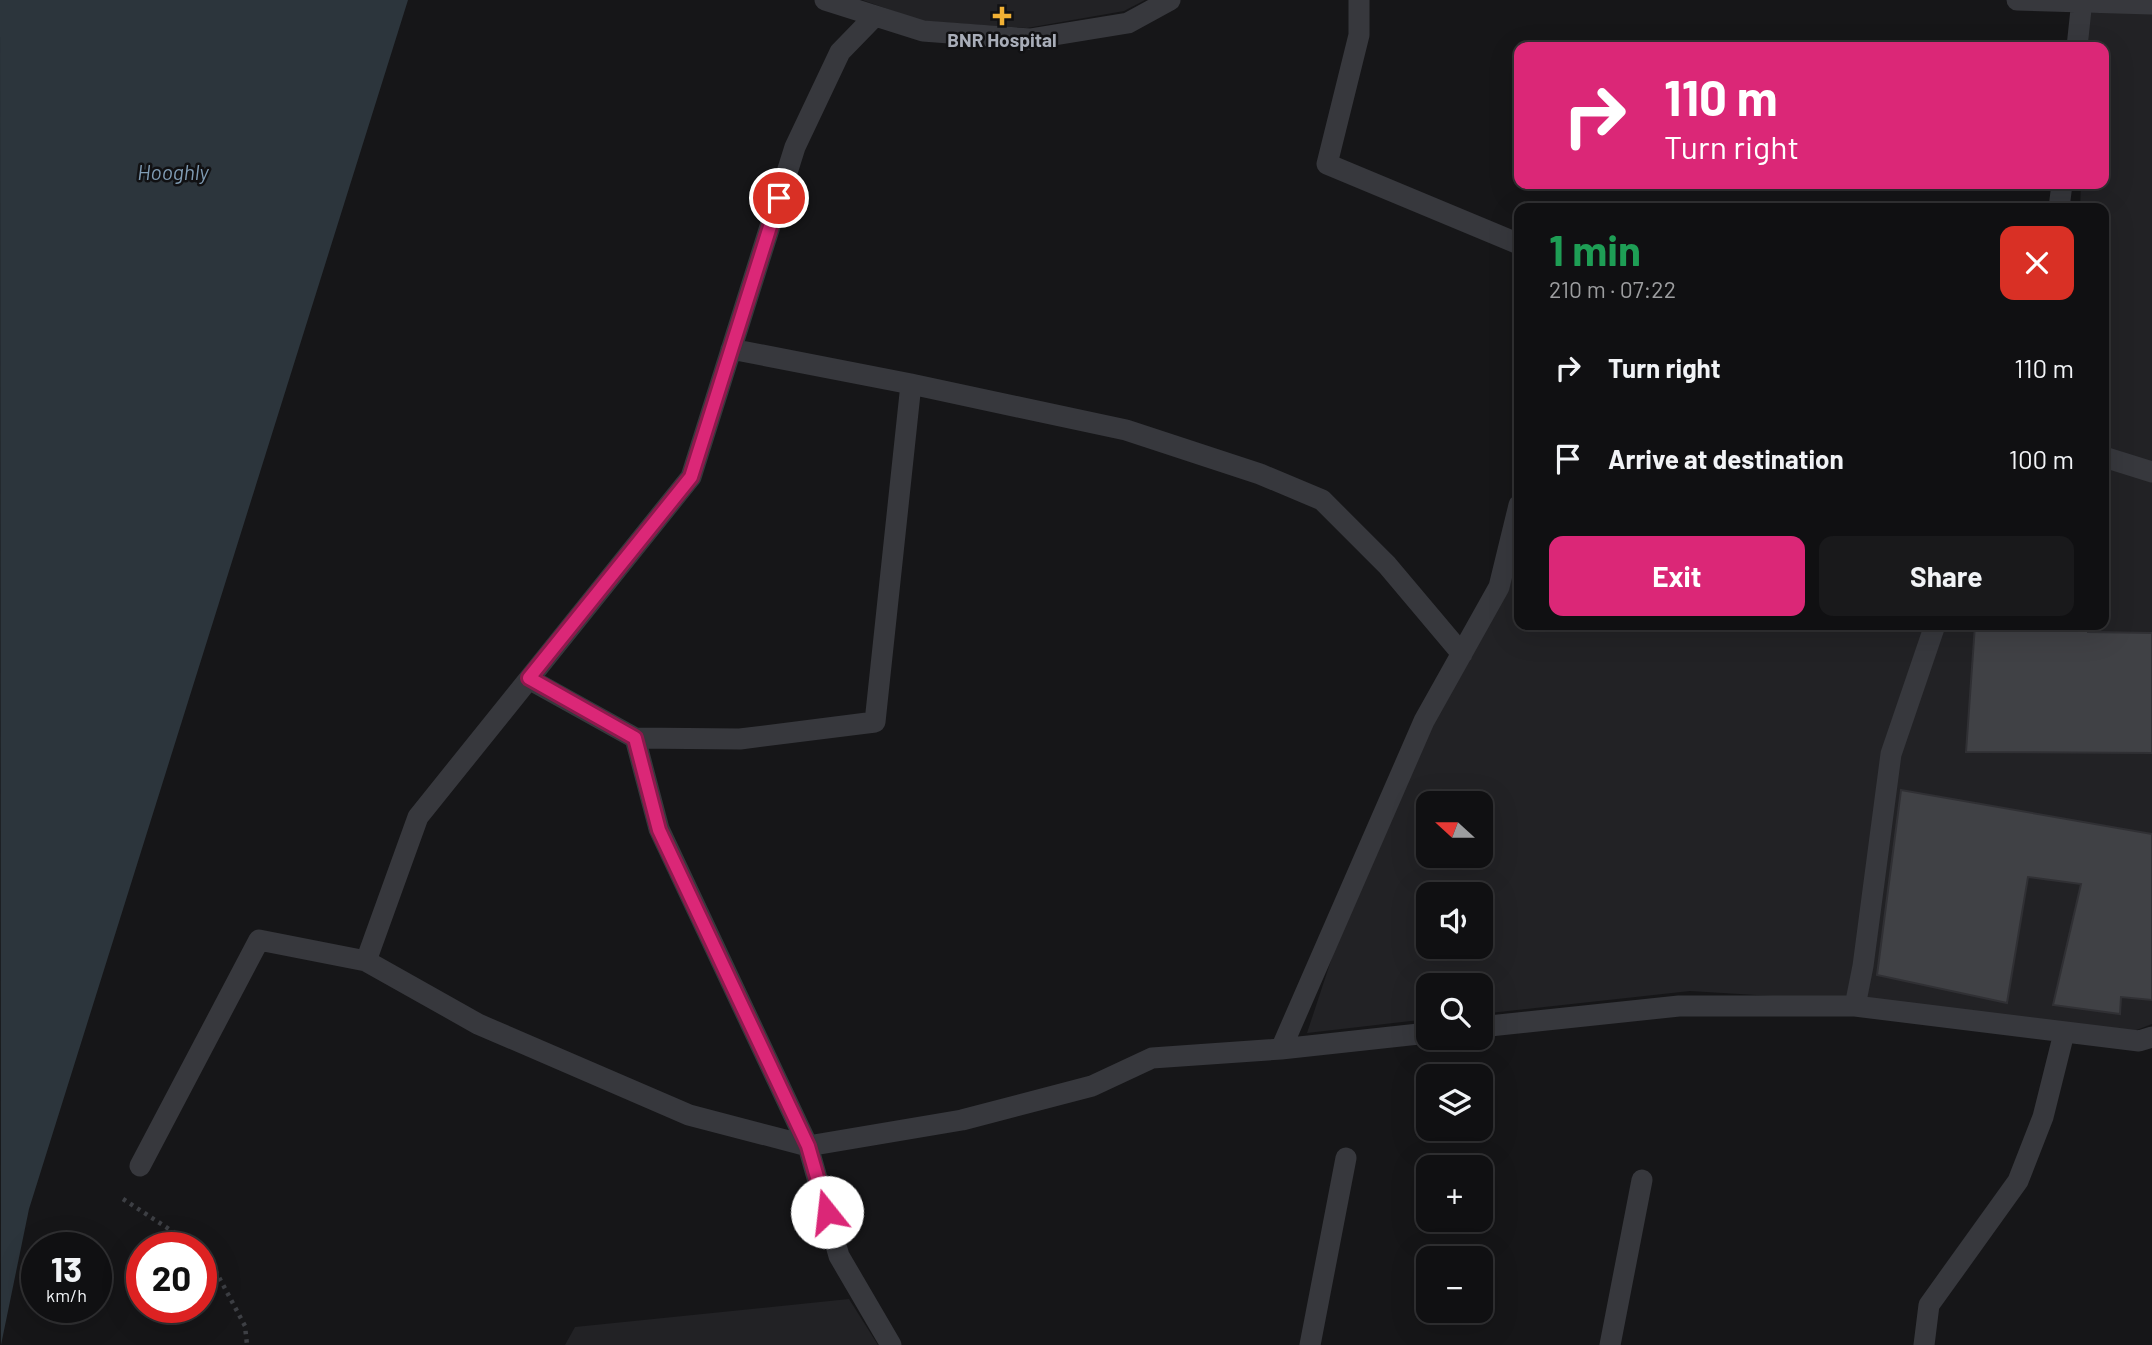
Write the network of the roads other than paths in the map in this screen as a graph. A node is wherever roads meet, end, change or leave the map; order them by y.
1 (825, 0) edge
2 (1170, 0) edge
3 (1359, 0) edge
4 (2017, 0) edge
5 (2082, 1) edge
6 (2152, 4) edge
7 (875, 16) junction
8 (2078, 42) edge
9 (1514, 242) edge
10 (731, 349) junction
11 (911, 384) junction
12 (2109, 459) edge
13 (2152, 472) edge
14 (1514, 526) edge
15 (1933, 630) edge
16 (1462, 654) junction
17 (529, 678) junction
18 (635, 738) junction
19 (366, 961) junction
20 (1855, 1006) junction
21 (1493, 1026) edge
22 (2064, 1033) junction
23 (1416, 1034) edge
24 (2152, 1037) edge
25 (1281, 1049) junction
26 (808, 1146) junction
27 (1346, 1158) dead end
28 (140, 1166) dead end
29 (1643, 1180) dead end
30 (891, 1345) edge
31 (1310, 1345) edge
32 (1610, 1345) edge
33 (1924, 1345) edge

1 - 7 lane
2 - 7 lane
3 - 9 lane
4 - 5 lane
5 - 6 lane
5 - 8 lane
7 - 10 lane
10 - 11 lane
10 - 17 lane
11 - 16 lane
11 - 18 lane
12 - 13 lane
14 - 16 lane
15 - 20 lane
16 - 25 lane
17 - 18 lane
17 - 19 lane
18 - 26 lane
19 - 26 lane
19 - 28 lane
20 - 21 lane
20 - 22 lane
22 - 24 lane
22 - 33 lane
23 - 25 lane
25 - 26 lane
26 - 30 lane
27 - 31 lane
29 - 32 lane

